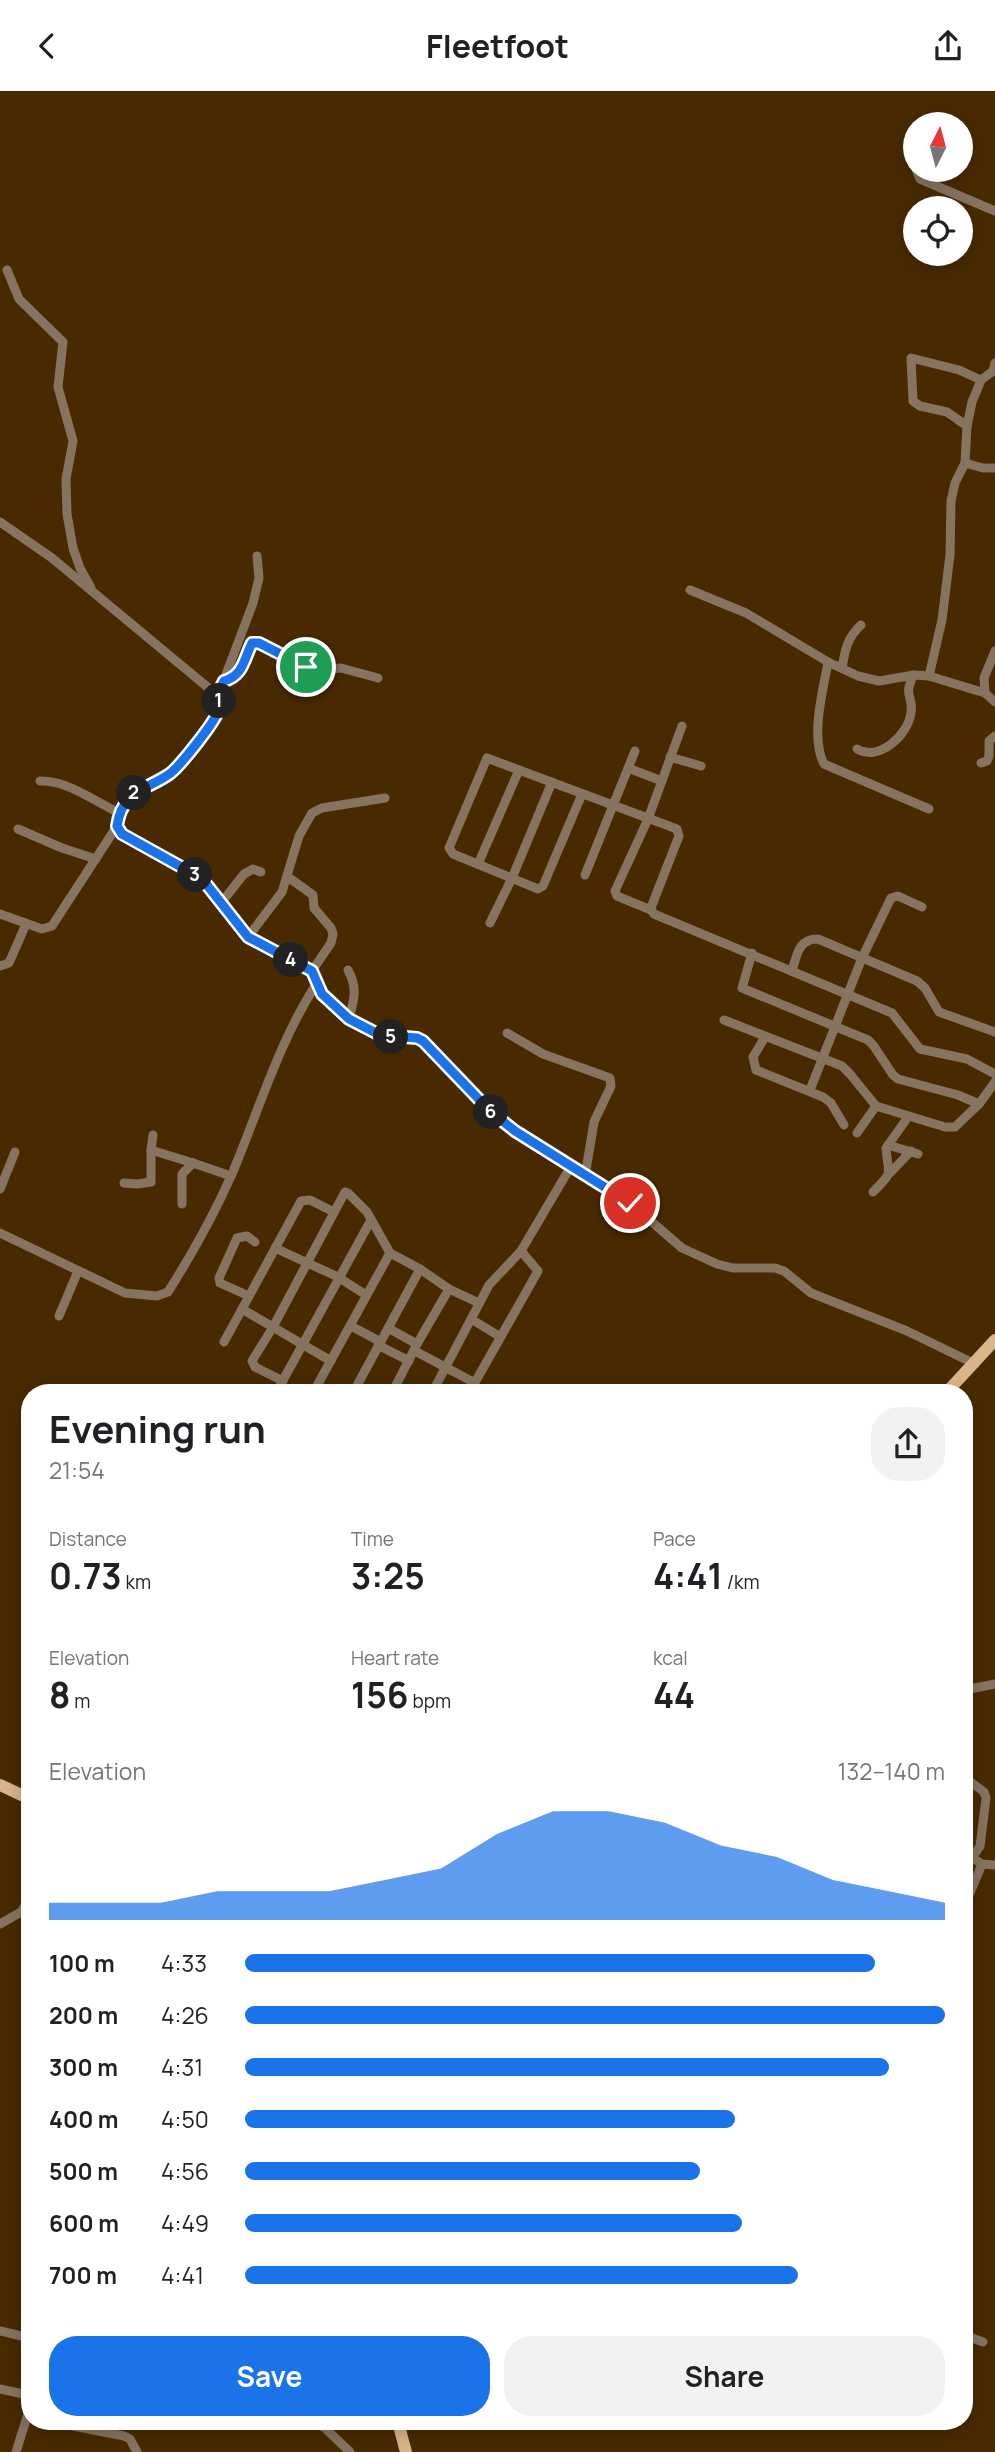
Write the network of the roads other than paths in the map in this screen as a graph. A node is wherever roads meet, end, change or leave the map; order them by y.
1 (926, 182) edge
2 (995, 211) edge
3 (7, 270) dead end
4 (995, 363) edge
5 (981, 380) junction
6 (967, 426) junction
7 (965, 463) junction
8 (995, 468) edge
9 (0, 522) edge
10 (257, 556) dead end
11 (690, 590) dead end
12 (94, 594) junction
13 (861, 625) dead end
14 (995, 651) edge
15 (828, 663) junction
16 (842, 668) junction
17 (914, 675) junction
18 (929, 676) junction
19 (378, 678) dead end
20 (224, 681) junction
21 (985, 692) junction
22 (217, 695) junction
23 (995, 702) edge
24 (682, 726) dead end
25 (995, 736) edge
26 (857, 749) dead end
27 (635, 751) dead end
28 (670, 757) junction
29 (981, 762) dead end
30 (701, 767) dead end
31 (628, 768) junction
32 (519, 770) junction
33 (40, 781) dead end
34 (662, 781) junction
35 (552, 782) junction
36 (582, 794) junction
37 (385, 798) dead end
38 (613, 805) junction
39 (929, 809) dead end
40 (119, 813) junction
41 (648, 819) junction
42 (117, 826) junction
43 (18, 829) dead end
44 (96, 859) junction
45 (478, 864) junction
46 (261, 872) dead end
47 (585, 875) dead end
48 (288, 877) junction
49 (512, 878) junction
50 (221, 903) junction
51 (922, 907) dead end
52 (651, 910) junction
53 (0, 914) edge
54 (490, 923) dead end
55 (26, 924) junction
56 (248, 937) junction
57 (752, 953) junction
58 (862, 958) junction
59 (0, 966) edge
60 (312, 971) junction
61 (348, 971) dead end
62 (792, 971) junction
63 (317, 983) junction
64 (847, 994) junction
65 (349, 1019) junction
66 (724, 1020) dead end
67 (834, 1026) junction
68 (995, 1032) edge
69 (507, 1033) dead end
70 (765, 1037) junction
71 (822, 1058) junction
72 (995, 1074) edge
73 (995, 1082) edge
74 (810, 1090) junction
75 (979, 1104) junction
76 (876, 1107) junction
77 (908, 1117) junction
78 (844, 1125) dead end
79 (857, 1133) dead end
80 (153, 1135) dead end
81 (888, 1146) junction
82 (151, 1150) junction
83 (15, 1151) dead end
84 (193, 1163) junction
85 (571, 1166) junction
86 (890, 1173) junction
87 (231, 1176) junction
88 (585, 1176) junction
89 (124, 1183) dead end
90 (0, 1189) edge
91 (873, 1192) dead end
92 (182, 1205) dead end
93 (334, 1212) junction
94 (371, 1220) junction
95 (0, 1233) edge
96 (255, 1242) dead end
97 (275, 1248) junction
98 (522, 1249) junction
99 (390, 1254) junction
100 (306, 1263) junction
101 (420, 1269) junction
102 (78, 1271) junction
103 (338, 1277) junction
104 (449, 1289) junction
105 (366, 1295) junction
106 (249, 1296) junction
107 (479, 1303) junction
108 (242, 1309) junction
109 (59, 1316) dead end
110 (471, 1319) junction
111 (351, 1325) junction
112 (273, 1327) junction
113 (388, 1328) junction
114 (499, 1336) junction
115 (995, 1339) edge
116 (224, 1342) dead end
117 (379, 1343) junction
118 (303, 1345) junction
119 (416, 1347) junction
120 (331, 1361) junction
121 (409, 1361) junction
122 (975, 1364) junction
123 (446, 1367) junction
124 (283, 1381) junction
125 (475, 1383) joint
126 (281, 1384) edge
127 (318, 1384) edge
128 (358, 1384) edge
129 (397, 1384) edge
130 (437, 1384) edge
131 (955, 1384) edge
132 (995, 1684) edge
133 (973, 1688) edge
134 (973, 1784) edge
135 (0, 1785) edge
136 (21, 1796) edge
137 (973, 1853) edge
138 (973, 1858) edge
139 (982, 1864) junction
140 (995, 1865) edge
141 (973, 1886) edge
142 (21, 1912) edge
143 (0, 1924) edge
144 (0, 2331) edge
145 (21, 2336) edge
146 (973, 2338) edge
147 (984, 2342) dead end
148 (0, 2389) edge
149 (21, 2394) edge
150 (24, 2430) edge
151 (94, 2430) edge
152 (328, 2430) edge
153 (400, 2430) edge
154 (16, 2452) edge
155 (137, 2452) edge
156 (350, 2452) edge
157 (406, 2452) edge

1 - 2 street
3 - 12 street
4 - 5 street
5 - 6 street
5 - 6 street
6 - 7 street
7 - 8 street
7 - 18 street
9 - 12 street
10 - 20 street
11 - 15 street
12 - 22 street
13 - 16 street
14 - 21 street
15 - 16 street
15 - 39 street
16 - 17 street
17 - 18 street
17 - 26 street
18 - 21 street
19 - 20 street
20 - 22 street
21 - 23 street
22 - 40 street
24 - 28 street
25 - 29 street
27 - 31 street
28 - 30 street
28 - 34 street
31 - 34 street
31 - 38 street
32 - 35 street
32 - 45 street
32 - 45 street
33 - 40 street
34 - 41 street
35 - 36 street
35 - 49 street
36 - 38 street
36 - 49 street
37 - 48 street
38 - 41 street
38 - 47 street
40 - 42 street
41 - 52 street
41 - 52 street
42 - 44 street
42 - 50 street
43 - 44 street
44 - 55 street
45 - 49 street
46 - 50 street
48 - 56 street
48 - 60 street
49 - 54 street
50 - 56 street
51 - 58 street
52 - 57 street
53 - 55 street
55 - 59 street
56 - 60 street
57 - 62 street
57 - 67 street
58 - 62 street
58 - 64 street
58 - 68 street
60 - 63 street
61 - 65 street
62 - 64 street
63 - 65 street
63 - 87 street
64 - 67 street
64 - 72 street
65 - 85 street
66 - 70 street
67 - 71 street
67 - 75 street
69 - 88 street
70 - 71 street
70 - 74 street
71 - 74 street
71 - 76 street
73 - 75 street
74 - 78 street
75 - 77 street
76 - 77 street
76 - 79 street
77 - 81 street
80 - 82 street
81 - 86 street
81 - 86 street
82 - 84 street
82 - 89 street
83 - 90 street
84 - 87 street
84 - 92 street
85 - 88 street
85 - 98 street
86 - 91 street
87 - 102 street
88 - 122 street
93 - 94 street
93 - 97 street
93 - 100 street
94 - 99 street
94 - 103 street
95 - 102 street
96 - 106 street
97 - 100 street
97 - 106 street
98 - 107 street
98 - 114 street
99 - 101 street
99 - 105 street
100 - 103 street
100 - 112 street
101 - 104 street
101 - 113 street
102 - 109 street
103 - 105 street
103 - 118 street
104 - 107 street
104 - 119 street
105 - 111 street
106 - 108 street
107 - 110 street
108 - 112 street
108 - 116 street
110 - 114 street
110 - 123 street
111 - 117 street
111 - 120 street
112 - 118 street
112 - 124 street
113 - 117 street
113 - 119 street
114 - 125 street
115 - 122 main road
117 - 121 street
117 - 128 street
118 - 120 street
118 - 124 street
119 - 121 street
119 - 123 street
120 - 127 street
121 - 129 street
122 - 131 main road
123 - 125 street
123 - 130 street
124 - 126 street
132 - 133 street
134 - 137 street
135 - 136 main road
138 - 139 street
139 - 140 street
139 - 141 street
142 - 143 street
144 - 145 street
146 - 147 street
148 - 149 street
150 - 154 street
151 - 155 street
152 - 156 street
153 - 157 main road

